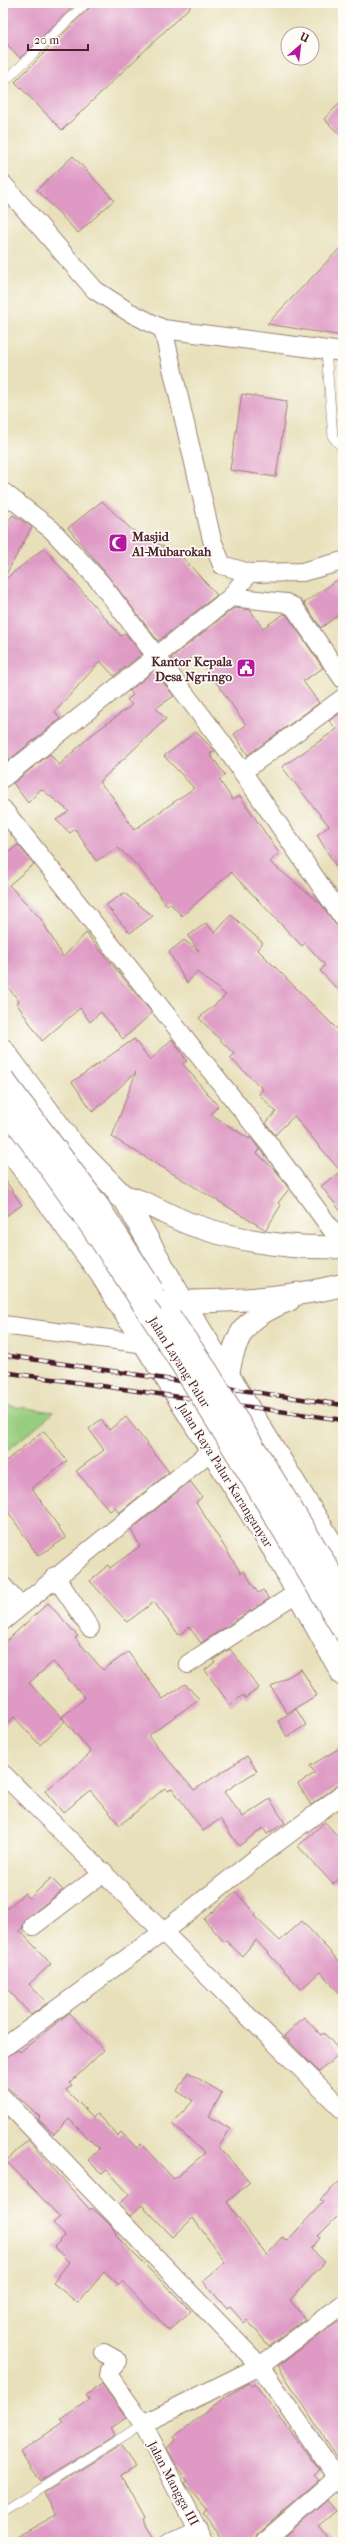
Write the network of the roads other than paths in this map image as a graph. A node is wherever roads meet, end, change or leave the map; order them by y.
1 (86, 3) edge
2 (3, 83) edge
3 (3, 184) edge
4 (163, 329) junction
5 (335, 351) edge
6 (343, 449) edge
7 (3, 492) edge
8 (343, 561) edge
9 (249, 573) junction
10 (231, 597) junction
11 (157, 655) junction
12 (343, 679) edge
13 (343, 698) edge
14 (242, 772) junction
15 (3, 778) edge
16 (3, 809) edge
17 (343, 918) edge
18 (3, 1050) edge
19 (3, 1079) edge
20 (3, 1105) edge
21 (3, 1141) edge
22 (73, 1145) junction
23 (29, 1174) junction
24 (123, 1196) junction
25 (66, 1227) junction
26 (343, 1246) edge
27 (104, 1278) junction
28 (343, 1285) edge
29 (311, 1292) junction
30 (183, 1302) junction
31 (3, 1325) edge
32 (146, 1344) junction
33 (228, 1375) junction
34 (212, 1450) junction
35 (320, 1524) junction
36 (274, 1550) junction
37 (343, 1562) edge
38 (55, 1576) junction
39 (3, 1586) edge
40 (298, 1592) junction
41 (343, 1593) edge
42 (20, 1606) junction
43 (3, 1621) edge
44 (90, 1628) dead end
45 (343, 1629) edge
46 (188, 1664) dead end
47 (343, 1675) edge
48 (3, 1774) edge
49 (343, 1794) edge
50 (104, 1872) junction
51 (33, 1926) dead end
52 (164, 1932) junction
53 (3, 2048) edge
54 (3, 2098) edge
55 (343, 2110) edge
56 (343, 2304) edge
57 (104, 2353) dead end
58 (260, 2366) junction
59 (143, 2424) junction
60 (340, 2482) edge
61 (3, 2512) edge
62 (201, 2535) edge
63 (170, 2542) edge
64 (264, 2542) edge

1 - 2 lane
3 - 4 street
4 - 5 street
4 - 9 street
5 - 6 lane
7 - 11 street
8 - 9 street
9 - 10 street
10 - 11 street
10 - 12 street
11 - 14 street
11 - 15 street
13 - 14 street
14 - 17 street
16 - 26 street
18 - 22 main road
19 - 41 main road, Jalan Layang Palur, bridge
20 - 45 main road, Jalan Layang Palur, bridge
21 - 23 main road
22 - 23 main road
22 - 24 main road
23 - 25 main road
24 - 25 main road
24 - 26 main road
24 - 30 main road
25 - 27 main road
27 - 30 main road
27 - 32 main road, Jalan Raya Palur Karanganyar
28 - 29 main road
29 - 30 main road
29 - 33 main road
30 - 33 main road
31 - 32 street
32 - 34 main road, Jalan Raya Palur Karanganyar
33 - 35 main road
34 - 36 main road, Jalan Raya Palur Karanganyar
34 - 38 street
35 - 36 main road
35 - 37 main road
36 - 40 main road, Jalan Raya Palur Karanganyar
38 - 42 street
38 - 44 street
39 - 42 street
40 - 46 street
40 - 47 main road, Jalan Raya Palur Karanganyar
42 - 43 street
48 - 50 street
49 - 52 street
50 - 51 street
50 - 52 street
52 - 53 street
52 - 55 street
54 - 58 street
56 - 58 street
57 - 59 street, Jalan Mangga III
58 - 59 street
58 - 60 street
59 - 61 lane
59 - 62 street, Jalan Mangga III
60 - 64 street
62 - 63 street

